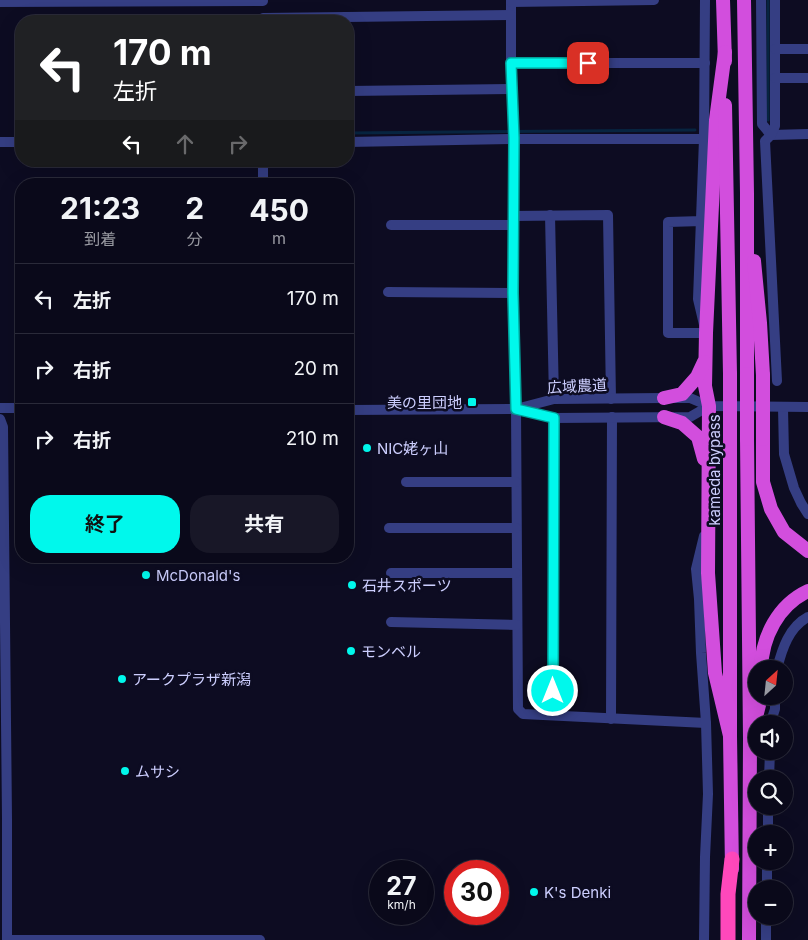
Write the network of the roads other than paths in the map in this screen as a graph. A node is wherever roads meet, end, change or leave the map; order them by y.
1 (262, 0) edge
2 (654, 0) edge
3 (705, 0) edge
4 (723, 0) edge
5 (744, 0) edge
6 (761, 0) edge
7 (775, 0) edge
8 (511, 1) edge
9 (0, 2) edge
10 (263, 15) edge
11 (511, 15) junction
12 (354, 18) edge
13 (775, 49) junction
14 (808, 49) edge
15 (724, 52) junction
16 (511, 63) junction
17 (705, 63) junction
18 (775, 78) junction
19 (808, 78) edge
20 (512, 89) junction
21 (354, 91) edge
22 (513, 133) junction
23 (772, 134) junction
24 (808, 134) edge
25 (704, 139) junction
26 (0, 142) edge
27 (15, 142) edge
28 (354, 142) edge
29 (747, 193) junction
30 (550, 215) junction
31 (513, 220) junction
32 (702, 221) junction
33 (391, 225) dead end
34 (388, 292) dead end
35 (513, 293) junction
36 (706, 333) junction
37 (706, 358) junction
38 (777, 381) dead end
39 (664, 398) junction
40 (554, 399) junction
41 (611, 399) junction
42 (709, 406) junction
43 (808, 407) edge
44 (0, 408) edge
45 (15, 408) edge
46 (783, 408) junction
47 (516, 409) junction
48 (354, 410) edge
49 (612, 417) junction
50 (664, 417) junction
51 (554, 418) junction
52 (0, 419) edge
53 (708, 477) junction
54 (406, 482) dead end
55 (516, 482) junction
56 (808, 514) edge
57 (708, 520) junction
58 (389, 528) dead end
59 (516, 528) junction
60 (808, 551) edge
61 (391, 573) dead end
62 (516, 573) junction
63 (808, 591) edge
64 (808, 617) edge
65 (391, 622) dead end
66 (517, 624) junction
67 (761, 660) edge
68 (780, 660) edge
69 (553, 691) dead end
70 (750, 715) edge
71 (611, 719) junction
72 (706, 723) junction
73 (730, 736) junction
74 (750, 760) edge
75 (732, 859) junction
76 (766, 925) edge
77 (7, 940) edge
78 (260, 940) edge
79 (704, 940) edge
80 (728, 940) edge
81 (732, 940) edge
82 (749, 940) edge
83 (766, 940) edge

1 - 9 street
1 - 10 street
2 - 8 street
3 - 17 street
4 - 15 highway, kameda bypass
5 - 29 highway
6 - 23 street
7 - 13 street
8 - 11 street
11 - 12 street
11 - 16 street
13 - 14 street
13 - 18 street
15 - 36 highway
15 - 73 highway, kameda bypass, bridge
16 - 17 street
16 - 20 street
17 - 25 street
18 - 19 street
18 - 23 street
20 - 21 street
20 - 22 street
22 - 25 street
22 - 28 street
22 - 31 street
23 - 24 street
23 - 38 street
25 - 32 street
26 - 27 street
29 - 60 highway, bridge
29 - 70 highway, bridge
30 - 31 street
30 - 40 street
30 - 41 street
31 - 33 street
31 - 35 street
32 - 36 street
32 - 36 street
34 - 35 street
35 - 47 street
36 - 37 highway
37 - 39 highway
37 - 42 highway
39 - 41 street, 広域農道
39 - 42 street, 広域農道
40 - 41 street, 広域農道
40 - 47 street, 広域農道
42 - 46 street, 広域農道
42 - 50 street
42 - 53 highway
43 - 46 street, 広域農道
44 - 45 street
46 - 56 street
47 - 48 street, 広域農道
47 - 51 street
47 - 55 street
49 - 50 street
49 - 51 street
49 - 71 street
50 - 53 highway
51 - 69 street
52 - 77 street
53 - 57 highway
54 - 55 street
55 - 59 street
57 - 72 street
57 - 73 highway
58 - 59 street
59 - 62 street
61 - 62 street
62 - 66 street
63 - 67 highway
64 - 68 street
65 - 66 street
66 - 71 street
71 - 72 street
72 - 79 street
73 - 75 highway, kameda bypass
74 - 82 highway
75 - 80 highway
75 - 81 highway, kameda bypass
76 - 83 street
77 - 78 street

